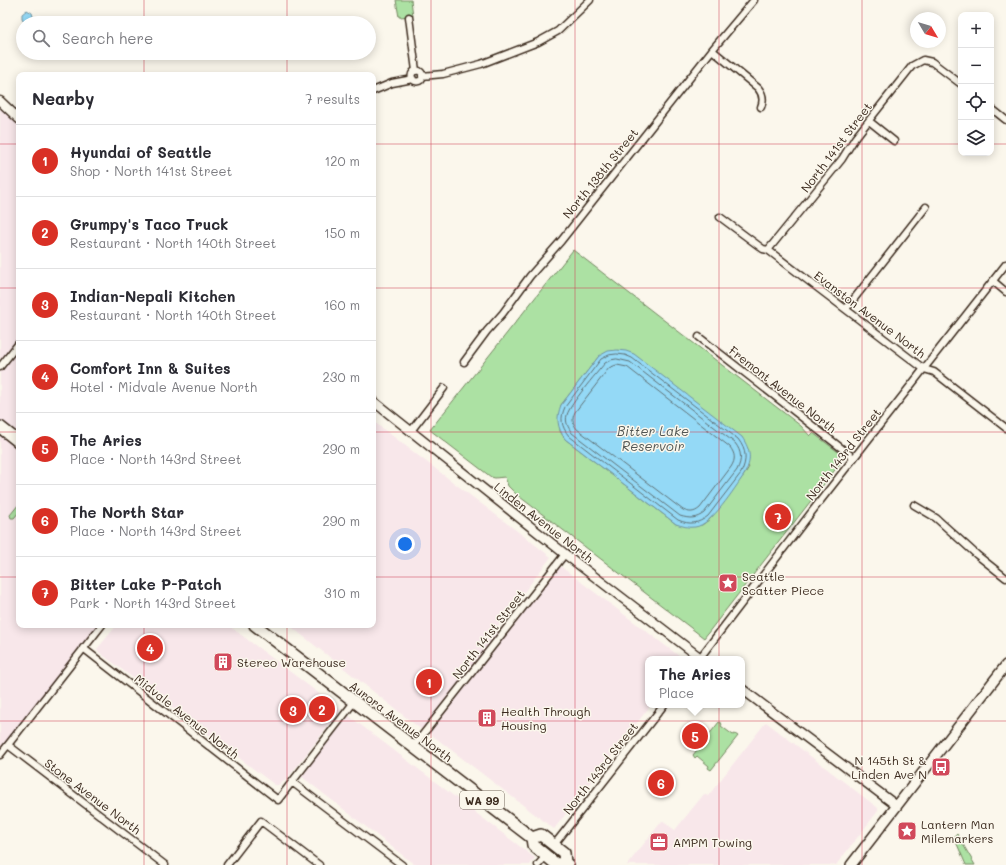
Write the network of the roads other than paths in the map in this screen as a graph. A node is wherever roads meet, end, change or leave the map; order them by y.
1 (590, 0) edge
2 (754, 0) edge
3 (409, 17) dead end
4 (712, 50) junction
5 (416, 71) junction
6 (422, 76) junction
7 (412, 79) junction
8 (958, 82) edge
9 (376, 90) edge
10 (0, 101) edge
11 (762, 107) dead end
12 (994, 110) edge
13 (16, 116) edge
14 (1006, 120) edge
15 (869, 121) junction
16 (894, 141) dead end
17 (926, 207) dead end
18 (720, 217) dead end
19 (768, 250) junction
20 (1006, 264) edge
21 (993, 281) junction
22 (1006, 292) edge
23 (846, 309) junction
24 (699, 337) dead end
25 (16, 347) edge
26 (464, 362) dead end
27 (0, 367) edge
28 (924, 369) junction
29 (444, 388) dead end
30 (376, 403) edge
31 (0, 427) edge
32 (1006, 428) edge
33 (411, 431) junction
34 (16, 440) edge
35 (854, 458) junction
36 (914, 505) dead end
37 (565, 554) junction
38 (1006, 578) edge
39 (100, 628) edge
40 (259, 628) edge
41 (83, 648) junction
42 (696, 656) edge
43 (702, 656) edge
44 (1006, 665) edge
45 (745, 691) edge
46 (354, 702) junction
47 (662, 708) edge
48 (8, 745) junction
49 (413, 747) junction
50 (0, 755) edge
51 (292, 782) junction
52 (897, 806) junction
53 (532, 838) junction
54 (554, 845) junction
55 (546, 856) junction
56 (567, 864) edge
57 (165, 865) edge
58 (228, 865) edge
59 (319, 865) edge
60 (402, 865) edge
61 (538, 865) edge
62 (851, 865) edge

1 - 6 street
2 - 4 street, North 138th Street
3 - 5 street
4 - 11 street
4 - 26 street, North 138th Street
5 - 6 street
5 - 7 street
6 - 7 street
7 - 9 street
8 - 15 street, North 141st Street
10 - 13 street
12 - 14 street
15 - 16 street
15 - 19 street, North 141st Street
17 - 23 street
18 - 19 street, Evanston Avenue North
19 - 23 street, Evanston Avenue North
20 - 21 street, North 143rd Street
21 - 22 street
21 - 28 street, North 143rd Street
23 - 28 street, Evanston Avenue North
24 - 35 street, Fremont Avenue North
25 - 27 street
28 - 32 street, Evanston Avenue North
28 - 35 street, North 143rd Street
29 - 33 street
30 - 33 street, Linden Avenue North
31 - 34 highway
33 - 37 street, Linden Avenue North
35 - 43 street, North 143rd Street
36 - 38 street
37 - 42 street, Linden Avenue North
37 - 49 street, North 141st Street
39 - 41 street
40 - 46 highway, Aurora Avenue North / WA 99
41 - 48 street
41 - 51 street, Midvale Avenue North
44 - 52 main road
45 - 52 street
46 - 49 highway, Aurora Avenue North / WA 99
46 - 51 street
47 - 54 street, North 143rd Street
48 - 50 street
48 - 57 street, Stone Avenue North
49 - 53 highway, Aurora Avenue North / WA 99
51 - 60 street
52 - 62 main road
53 - 54 highway, Aurora Avenue North / WA 99
53 - 55 highway, Aurora Avenue North / WA 99
54 - 56 highway, Aurora Avenue North / WA 99
55 - 56 highway, Aurora Avenue North / WA 99
55 - 61 street
58 - 59 street

